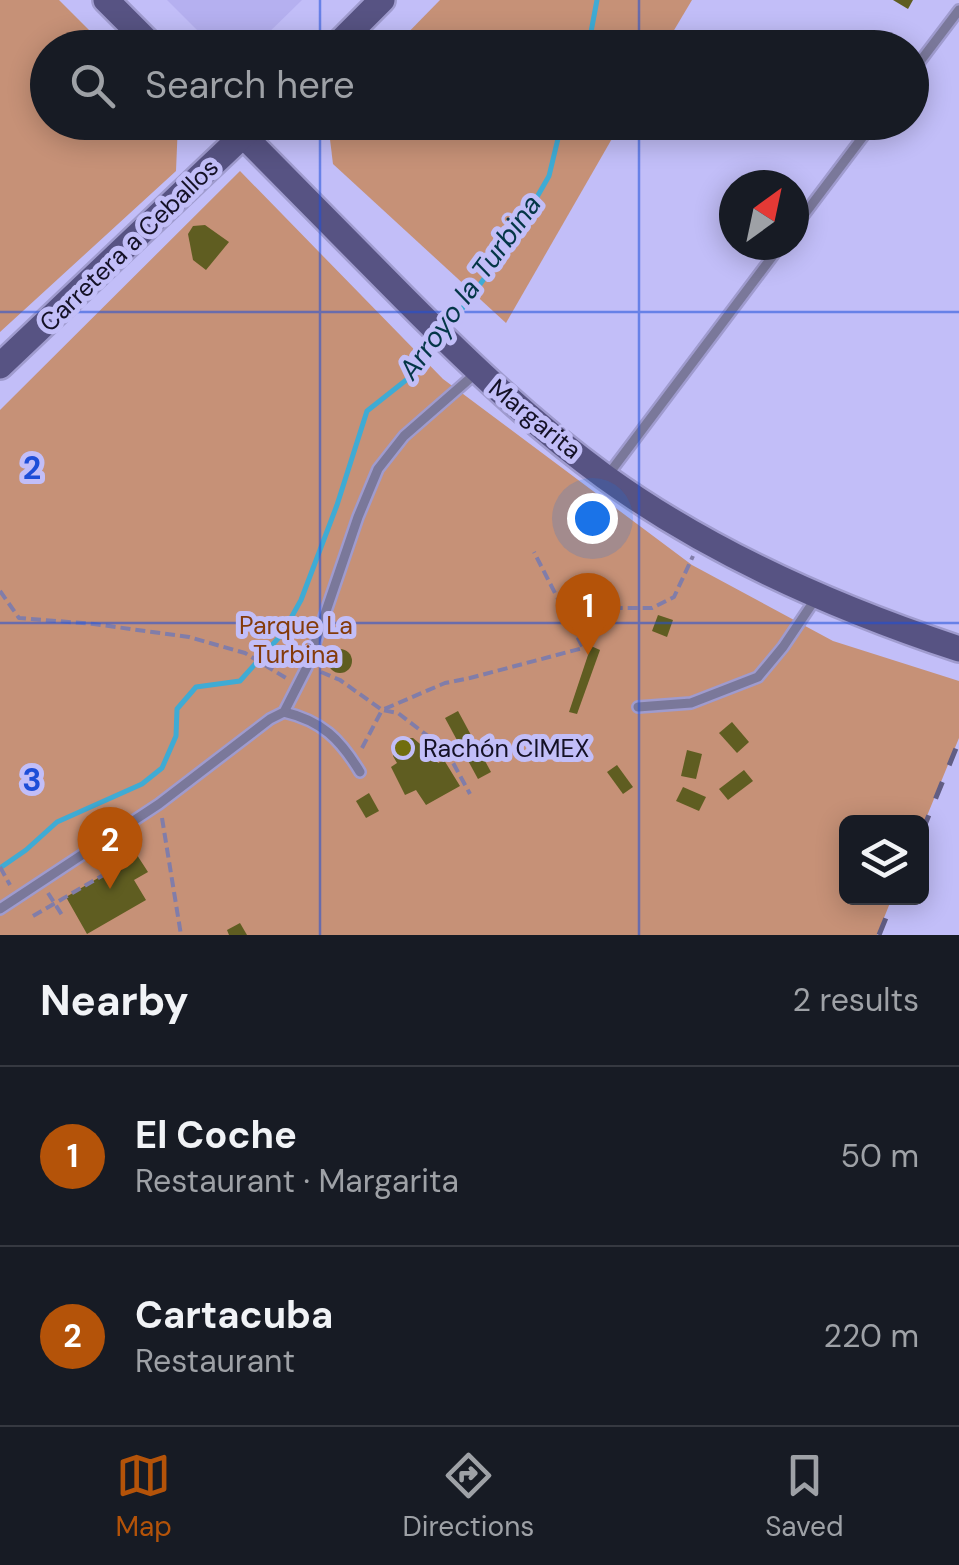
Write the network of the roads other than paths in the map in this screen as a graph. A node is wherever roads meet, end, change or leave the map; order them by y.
1 (106, 0) edge
2 (382, 0) edge
3 (959, 10) edge
4 (136, 30) edge
5 (352, 30) edge
6 (929, 50) edge
7 (230, 140) edge
8 (255, 140) edge
9 (860, 140) edge
10 (809, 208) edge
11 (770, 260) edge
12 (0, 366) edge
13 (478, 372) junction
14 (606, 478) junction
15 (818, 596) junction
16 (959, 649) edge
17 (638, 708) dead end
18 (284, 712) junction
19 (360, 772) dead end
20 (0, 909) edge

1 - 4 main road
2 - 5 main road
3 - 6 lane
7 - 12 main road, Carretera a Ceballos
8 - 13 main road, Margarita
9 - 10 lane
11 - 14 lane
13 - 14 main road, Margarita
13 - 18 lane
14 - 15 main road, Margarita
15 - 16 main road, Margarita
15 - 17 lane
18 - 19 lane
18 - 20 lane

